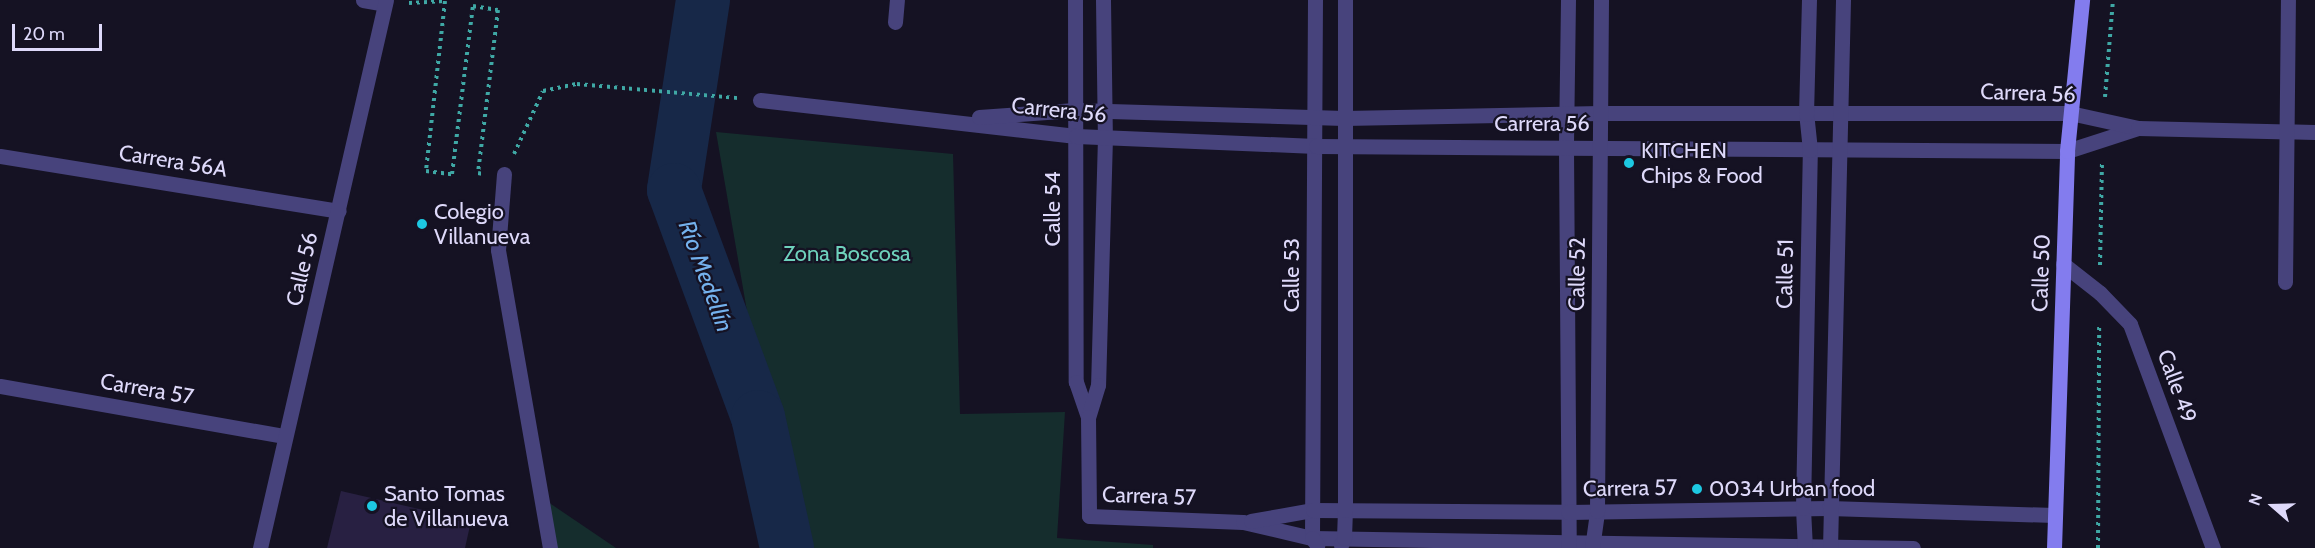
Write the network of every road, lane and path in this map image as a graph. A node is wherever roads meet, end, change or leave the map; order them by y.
1 (363, 0) edge
2 (897, 0) edge
3 (1075, 0) edge
4 (1103, 0) edge
5 (1315, 0) edge
6 (1345, 0) edge
7 (1568, 0) edge
8 (1601, 0) edge
9 (1809, 0) edge
10 (1843, 0) edge
11 (2082, 0) edge
12 (2288, 0) edge
13 (385, 2) edge
14 (895, 22) dead end
15 (760, 100) joint
16 (1074, 110) junction
17 (1104, 111) junction
18 (1600, 112) junction
19 (1566, 113) junction
20 (2070, 113) junction
21 (1806, 114) junction
22 (1840, 114) junction
23 (1315, 117) junction
24 (1344, 118) junction
25 (944, 120) junction
26 (2138, 128) junction
27 (2289, 131) junction
28 (2315, 132) edge
29 (1076, 136) junction
30 (1105, 137) junction
31 (1316, 146) junction
32 (1344, 146) junction
33 (1601, 146) junction
34 (1566, 148) junction
35 (1839, 149) junction
36 (1810, 150) junction
37 (2067, 151) junction
38 (0, 156) edge
39 (504, 174) junction
40 (339, 211) junction
41 (2063, 264) junction
42 (2286, 282) dead end
43 (0, 386) edge
44 (1088, 417) junction
45 (285, 436) junction
46 (1803, 508) junction
47 (1829, 508) junction
48 (1313, 510) junction
49 (1345, 510) junction
50 (1597, 511) junction
51 (1568, 512) junction
52 (2054, 515) junction
53 (1089, 516) joint
54 (1243, 522) junction
55 (1316, 543) edge
56 (1342, 543) edge
57 (1569, 545) edge
58 (1593, 545) edge
59 (1805, 547) edge
60 (1830, 547) edge
61 (260, 548) edge
62 (550, 548) edge
63 (1913, 548) edge
64 (2054, 548) edge
65 (2213, 548) edge

1 - 13 street
2 - 14 street
3 - 16 street, Calle 54
4 - 17 street, Calle 54
5 - 23 street, Calle 53
6 - 24 street
7 - 19 street, Calle 52
8 - 18 street, Calle 52
9 - 21 street, Calle 51
10 - 22 street
11 - 20 main road, Calle 50
12 - 27 street
13 - 39 path
13 - 40 street, Calle 56
15 - 25 street, Carrera 56
15 - 39 path
16 - 17 street, Carrera 56
16 - 25 street, Carrera 56
16 - 29 street, Calle 54
17 - 23 street, Carrera 56
17 - 30 street, Calle 54
18 - 19 street, Carrera 56
18 - 21 street, Carrera 56
18 - 33 street, Calle 52
19 - 24 street, Carrera 56
19 - 34 street, Calle 52
20 - 22 street, Carrera 56
20 - 26 street, Carrera 56
20 - 37 main road, Calle 50
21 - 22 street, Carrera 56
21 - 36 street, Calle 51
22 - 35 street
23 - 24 street, Carrera 56
23 - 31 street, Calle 53
24 - 32 street
25 - 29 street, Carrera 56
26 - 27 street, Carrera 56
26 - 37 street, Carrera 56
27 - 28 street, Carrera 56
27 - 42 street
29 - 30 street, Carrera 56
29 - 44 street, Calle 54
30 - 31 street, Carrera 56
30 - 44 street, Calle 54
31 - 32 street, Carrera 56
31 - 48 street, Calle 53
32 - 34 street, Carrera 56
32 - 49 street
33 - 34 street, Carrera 56
33 - 36 street, Carrera 56
33 - 50 street, Calle 52
34 - 51 street, Calle 52
35 - 36 street, Carrera 56
35 - 37 street, Carrera 56
35 - 47 street
36 - 46 street, Calle 51
37 - 41 main road, Calle 50
38 - 40 street, Carrera 56A
39 - 62 street
40 - 45 street, Calle 56
41 - 52 main road, Calle 50
41 - 65 street, Calle 49
43 - 45 street, Carrera 57
44 - 53 street, Calle 54
45 - 61 street, Calle 56
46 - 47 street, Carrera 57
46 - 50 street, Carrera 57
46 - 59 street, Calle 51
47 - 52 street, Carrera 57
47 - 60 street
48 - 49 street, Carrera 57
48 - 54 street, Carrera 57
48 - 55 street, Calle 53
49 - 51 street, Carrera 57
49 - 56 street
50 - 51 street, Carrera 57
50 - 58 street, Calle 52
51 - 57 street, Calle 52
52 - 64 main road, Calle 50
53 - 54 street, Carrera 57
54 - 55 street, Carrera 57
55 - 56 street, Carrera 57
56 - 57 street, Carrera 57
57 - 58 street, Carrera 57
58 - 59 street, Carrera 57
59 - 60 street, Carrera 57
60 - 63 street, Carrera 57

